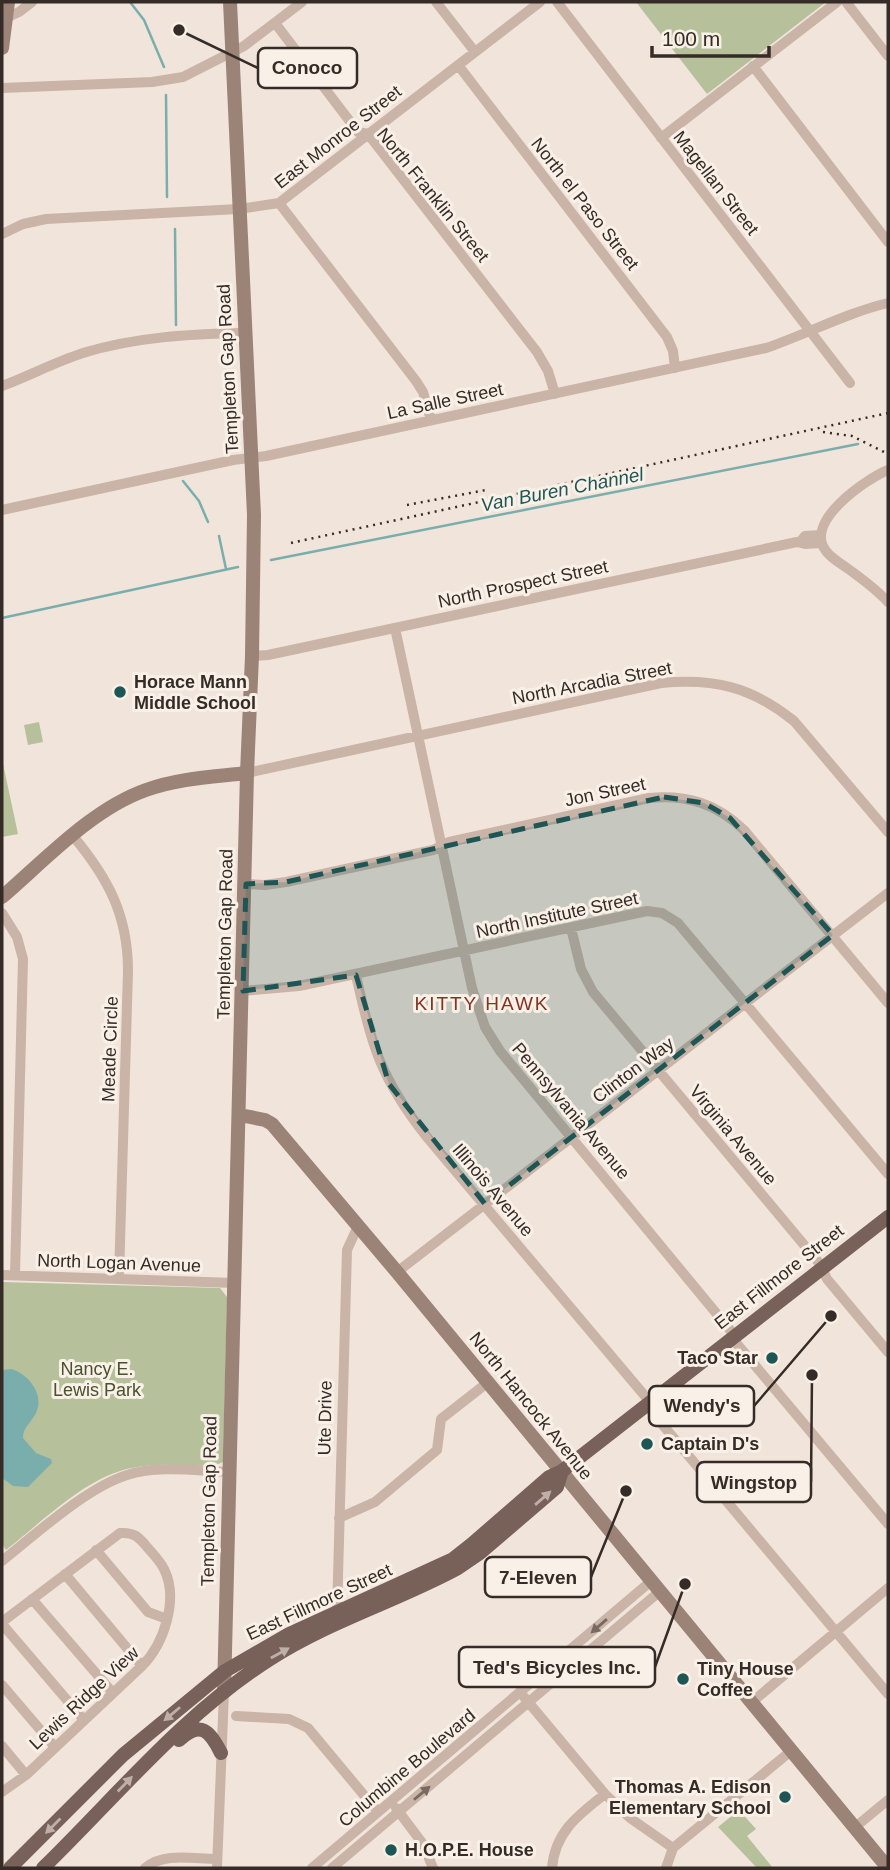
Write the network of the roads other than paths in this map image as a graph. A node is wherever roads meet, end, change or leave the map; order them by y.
1 (8, 2) edge
2 (32, 2) edge
3 (230, 2) edge
4 (302, 2) edge
5 (436, 2) edge
6 (540, 2) edge
7 (557, 2) edge
8 (837, 2) edge
9 (846, 2) edge
10 (6, 18) junction
11 (275, 23) junction
12 (2, 48) edge
13 (475, 52) junction
14 (232, 54) junction
15 (888, 56) edge
16 (458, 65) junction
17 (753, 66) junction
18 (2, 88) edge
19 (368, 134) junction
20 (661, 138) junction
21 (279, 203) junction
22 (239, 209) junction
23 (2, 234) edge
24 (888, 242) edge
25 (888, 303) edge
26 (811, 332) junction
27 (244, 333) junction
28 (675, 368) junction
29 (850, 383) dead end
30 (2, 386) edge
31 (555, 394) junction
32 (432, 420) junction
33 (252, 458) junction
34 (888, 470) edge
35 (2, 510) edge
36 (821, 539) junction
37 (888, 602) edge
38 (395, 628) junction
39 (252, 656) junction
40 (418, 736) junction
41 (247, 773) junction
42 (888, 831) edge
43 (74, 836) junction
44 (441, 846) junction
45 (246, 884) junction
46 (888, 893) edge
47 (2, 897) edge
48 (2, 913) edge
49 (571, 928) junction
50 (833, 935) junction
51 (464, 951) junction
52 (356, 975) junction
53 (243, 991) junction
54 (745, 1003) junction
55 (888, 1003) edge
56 (659, 1070) junction
57 (240, 1115) junction
58 (572, 1136) junction
59 (888, 1174) edge
60 (485, 1204) junction
61 (888, 1217) edge
62 (358, 1226) junction
63 (823, 1269) junction
64 (397, 1272) junction
65 (2, 1275) edge
66 (15, 1275) junction
67 (119, 1278) junction
68 (234, 1283) junction
69 (734, 1337) junction
70 (888, 1352) edge
71 (487, 1383) junction
72 (648, 1403) junction
73 (562, 1471) junction
74 (229, 1472) junction
75 (339, 1518) junction
76 (888, 1524) edge
77 (96, 1550) junction
78 (2, 1561) edge
79 (65, 1574) junction
80 (655, 1587) junction
81 (888, 1588) edge
82 (32, 1599) junction
83 (337, 1613) junction
84 (167, 1619) junction
85 (2, 1623) edge
86 (837, 1632) junction
87 (142, 1666) junction
88 (225, 1671) junction
89 (2, 1685) edge
90 (224, 1692) junction
91 (113, 1693) junction
92 (521, 1693) junction
93 (888, 1694) edge
94 (529, 1702) junction
95 (752, 1702) junction
96 (236, 1716) dead end
97 (84, 1720) junction
98 (2, 1746) edge
99 (55, 1747) junction
100 (790, 1751) junction
101 (221, 1754) junction
102 (144, 1765) junction
103 (26, 1774) junction
104 (2, 1792) edge
105 (605, 1794) junction
106 (888, 1800) edge
107 (391, 1802) junction
108 (378, 1812) junction
109 (400, 1812) junction
110 (854, 1828) junction
111 (673, 1848) junction
112 (217, 1864) edge
113 (10, 1868) edge
114 (43, 1868) edge
115 (145, 1868) edge
116 (312, 1868) edge
117 (332, 1868) edge
118 (433, 1868) edge
119 (552, 1868) edge
120 (666, 1868) edge
121 (888, 1868) edge

1 - 10 street
2 - 10 street
3 - 14 street, Templeton Gap Road
4 - 11 street
5 - 13 street
6 - 13 street, East Monroe Street
7 - 20 street, Magellan Street
8 - 17 street
9 - 15 street
10 - 12 street
11 - 14 street
11 - 19 street, North Franklin Street
13 - 16 street, East Monroe Street
14 - 18 street
14 - 22 street, Templeton Gap Road
16 - 19 street, East Monroe Street
16 - 28 street, North el Paso Street
17 - 20 street
17 - 24 street
19 - 21 street, East Monroe Street
19 - 31 street, North Franklin Street
20 - 26 street, Magellan Street
21 - 22 street, East Monroe Street
21 - 32 street
22 - 23 street, East Monroe Street
22 - 27 street, Templeton Gap Road
25 - 26 street, La Salle Street
26 - 28 street, La Salle Street
26 - 29 street, Magellan Street
27 - 30 street
27 - 33 street, Templeton Gap Road
28 - 31 street, La Salle Street
31 - 32 street, La Salle Street
32 - 33 street, La Salle Street
33 - 35 street, La Salle Street
33 - 39 street, Templeton Gap Road
34 - 36 street
36 - 37 street
36 - 38 street, North Prospect Street
38 - 39 street, North Prospect Street
38 - 40 street, Pennsylvania Avenue
39 - 41 street, Templeton Gap Road
40 - 41 street, North Arcadia Street
40 - 42 street, North Arcadia Street
40 - 44 street, Pennsylvania Avenue
41 - 43 street
41 - 45 street, Templeton Gap Road
43 - 47 street
43 - 67 street, Meade Circle
44 - 45 street, Jon Street
44 - 50 street, Jon Street
44 - 51 street, Pennsylvania Avenue
45 - 53 street, Templeton Gap Road
46 - 50 street, Clinton Way
48 - 66 street
49 - 51 street, North Institute Street
49 - 54 street, North Institute Street
49 - 56 street, Virginia Avenue
50 - 54 street, Clinton Way
50 - 55 street, Jon Street
51 - 52 street, North Institute Street
51 - 58 street, Pennsylvania Avenue
52 - 53 street, North Institute Street
52 - 60 street, Illinois Avenue
53 - 57 street, Templeton Gap Road
54 - 56 street, Clinton Way
54 - 59 street, North Institute Street
56 - 58 street, Clinton Way
56 - 63 street, Virginia Avenue
57 - 62 street, North Hancock Avenue
57 - 68 street, Templeton Gap Road
58 - 60 street, Clinton Way
58 - 69 street, Pennsylvania Avenue
60 - 64 street, Clinton Way
60 - 72 street, Illinois Avenue
61 - 63 main road, East Fillmore Street
62 - 64 street, North Hancock Avenue
62 - 75 street, Ute Drive
63 - 69 main road, East Fillmore Street
63 - 70 street, Virginia Avenue
64 - 71 street, North Hancock Avenue
65 - 66 street, North Logan Avenue
66 - 67 street, North Logan Avenue
67 - 68 street, North Logan Avenue
68 - 74 street, Templeton Gap Road
69 - 72 main road, East Fillmore Street
69 - 76 street, Pennsylvania Avenue
71 - 73 street, North Hancock Avenue
71 - 75 street
72 - 73 main road, East Fillmore Street
72 - 86 street, Illinois Avenue
73 - 80 street, North Hancock Avenue
73 - 83 main road, East Fillmore Street
90 -> 73 main road, East Fillmore Street
74 - 78 street
74 - 88 street, Templeton Gap Road
75 - 83 street, Ute Drive
77 - 79 street, Lewis Ridge View
77 - 84 street
77 - 84 street, Lewis Ridge View
79 - 82 street, Lewis Ridge View
79 - 87 street
80 -> 92 street, Columbine Boulevard
80 - 94 street, Columbine Boulevard
80 - 95 street, North Hancock Avenue
81 - 86 street
82 - 85 street, Lewis Ridge View
82 - 91 street
83 - 88 main road, East Fillmore Street
84 - 87 street, Lewis Ridge View
85 - 97 street
86 - 93 street, Illinois Avenue
86 - 95 street
87 - 91 street, Lewis Ridge View
88 - 90 street, Templeton Gap Road
88 -> 113 main road, East Fillmore Street
89 - 99 street
90 - 101 street, Templeton Gap Road
90 - 102 main road, East Fillmore Street
91 - 97 street, Lewis Ridge View
92 - 94 street
92 - 107 street, Columbine Boulevard
94 - 105 street
109 -> 94 street, Columbine Boulevard
95 - 100 street, North Hancock Avenue
96 - 108 street
97 - 99 street, Lewis Ridge View
98 - 103 street
99 - 103 street, Lewis Ridge View
100 - 110 street, North Hancock Avenue
100 - 111 street
101 - 102 main road
101 - 112 street, Templeton Gap Road
114 -> 102 main road, East Fillmore Street
103 - 104 street, Lewis Ridge View
105 - 111 street
105 - 119 street
106 - 110 street
107 - 108 street, Columbine Boulevard
107 - 109 street
108 - 116 street, Columbine Boulevard
109 - 117 street, Columbine Boulevard
109 - 118 street
110 - 121 street, North Hancock Avenue
111 - 120 street
112 - 115 street

